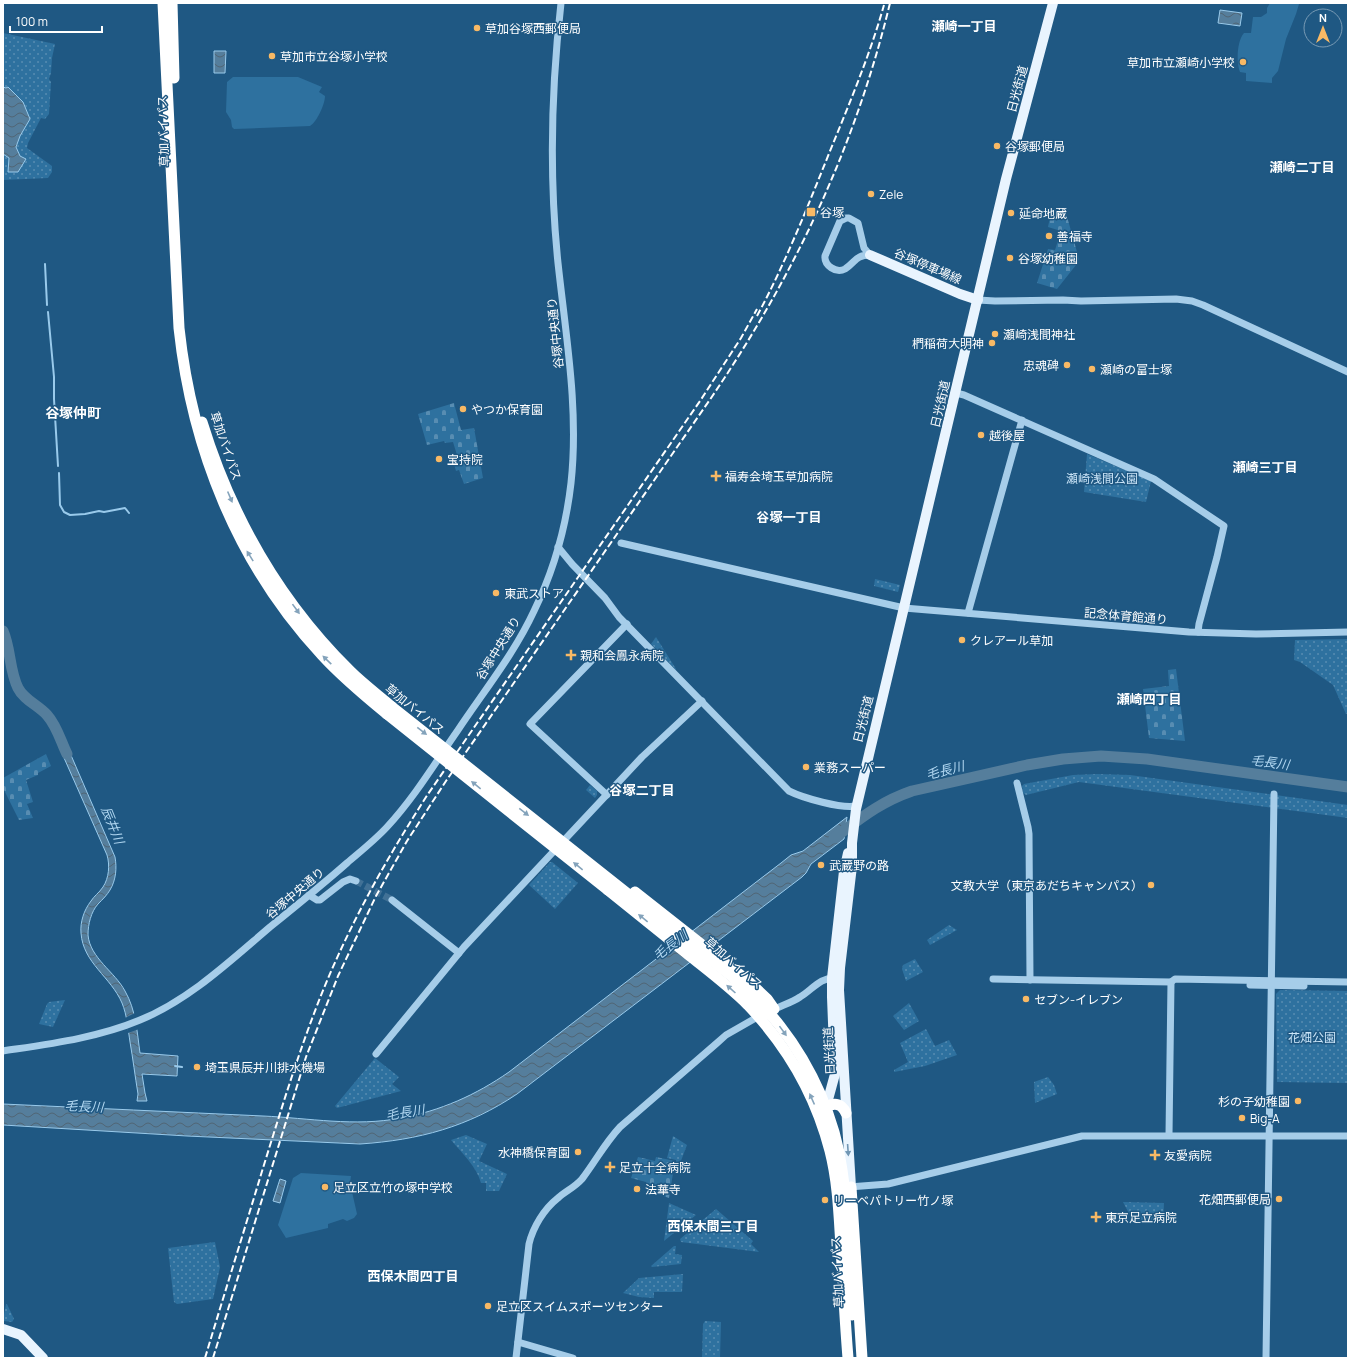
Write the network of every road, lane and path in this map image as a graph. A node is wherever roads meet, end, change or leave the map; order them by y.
1 (163, 3) edge
2 (172, 3) edge
3 (561, 3) edge
4 (1053, 3) edge
5 (870, 255) junction
6 (978, 300) junction
7 (1348, 372) edge
8 (956, 392) junction
9 (1022, 420) junction
10 (621, 543) dead end
11 (558, 546) junction
12 (904, 608) junction
13 (968, 613) junction
14 (627, 624) junction
15 (1198, 632) junction
16 (1348, 632) edge
17 (702, 701) junction
18 (390, 710) junction
19 (1017, 783) dead end
20 (607, 794) junction
21 (1274, 794) dead end
22 (856, 809) junction
23 (556, 837) junction
24 (356, 881) tunnel mouth
25 (309, 895) junction
26 (392, 900) tunnel mouth
27 (459, 953) junction
28 (836, 978) junction
29 (993, 980) dead end
30 (1030, 980) junction
31 (1171, 982) junction
32 (1348, 982) edge
33 (1272, 983) junction
34 (1348, 986) edge
35 (774, 1009) junction
36 (759, 1017) junction
37 (3, 1051) edge
38 (376, 1054) dead end
39 (826, 1106) junction
40 (846, 1113) junction
41 (1169, 1135) junction
42 (826, 1136) junction
43 (1270, 1136) junction
44 (1348, 1136) edge
45 (851, 1187) junction
46 (836, 1188) junction
47 (3, 1329) edge
48 (518, 1342) junction
49 (43, 1358) edge
50 (516, 1358) edge
51 (573, 1358) edge
52 (848, 1358) edge
53 (855, 1358) edge
54 (862, 1358) edge
55 (1266, 1358) edge

18 -> 1 highway, 草加バイパス
2 -> 18 highway, 草加バイパス
3 - 11 street, 谷塚中央通り
4 - 6 main road, 日光街道
5 - 5 street
5 - 6 main road, 谷塚停車場線
6 - 7 street
6 - 8 main road, 日光街道
8 - 9 street
8 - 12 main road, 日光街道
9 - 13 street
9 - 15 street
10 - 12 street, 記念体育館通り
11 - 14 street
11 - 25 street, 谷塚中央通り
12 - 13 street, 記念体育館通り
12 - 22 main road, 日光街道
13 - 15 street, 記念体育館通り
14 - 17 street
14 - 20 street
15 - 16 street, 記念体育館通り
17 - 20 street
17 - 22 street
18 -> 23 highway, 草加バイパス, bridge
36 -> 18 highway, 草加バイパス, bridge
19 - 30 street
20 - 27 street
21 - 33 street
22 - 28 main road, 日光街道
23 - 35 highway, bridge
23 -> 53 highway, 草加バイパス, bridge
24 - 25 street
25 - 37 street, 谷塚中央通り
26 - 27 street
27 - 38 street
28 - 35 street
28 - 39 main road, 日光街道
28 - 40 main road, 日光街道
29 - 30 street
30 - 31 street
31 - 33 street
31 - 41 street
32 - 33 street
33 - 34 street
33 - 43 street
35 - 36 street
42 -> 36 highway, 草加バイパス
36 - 48 street
39 - 40 highway
39 - 42 highway
40 -> 45 main road, 日光街道
41 - 43 street
41 - 45 street
42 - 46 highway
43 - 44 street
43 - 55 street
45 - 46 street
45 - 54 highway
46 - 52 highway
47 - 49 main road
48 - 50 street
48 - 51 street

